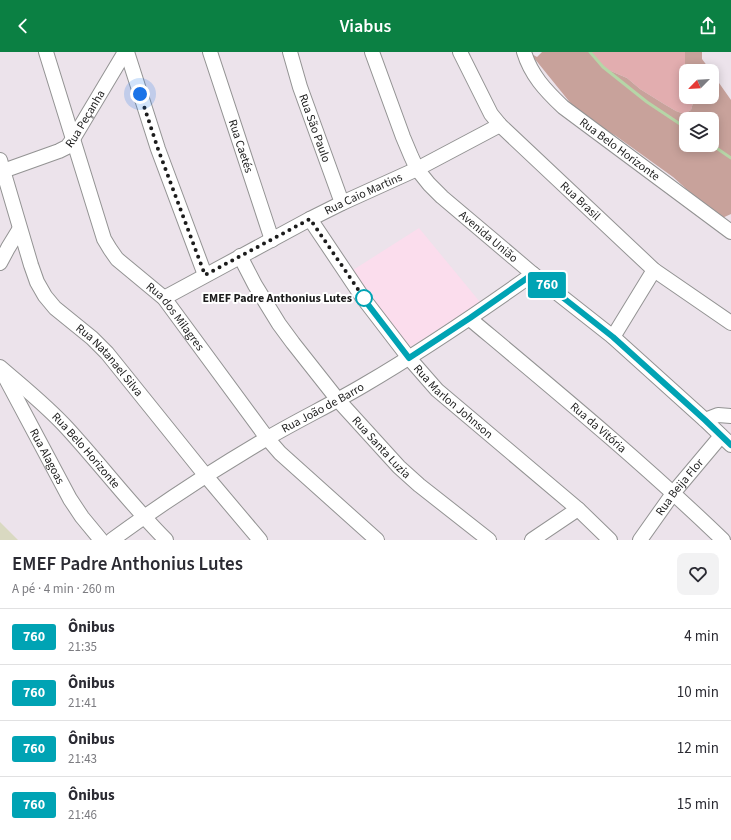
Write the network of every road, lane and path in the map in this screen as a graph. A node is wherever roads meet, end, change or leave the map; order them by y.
1 (46, 52) edge
2 (126, 52) edge
3 (210, 52) edge
4 (290, 52) edge
5 (372, 52) edge
6 (460, 52) edge
7 (524, 52) edge
8 (500, 126) junction
9 (73, 140) junction
10 (2, 166) edge
11 (418, 169) junction
12 (342, 203) junction
13 (310, 219) junction
14 (19, 230) junction
15 (731, 232) edge
16 (272, 240) junction
17 (240, 256) junction
18 (0, 264) edge
19 (654, 270) junction
20 (533, 274) junction
21 (205, 275) junction
22 (164, 298) junction
23 (470, 318) junction
24 (731, 323) edge
25 (613, 337) junction
26 (409, 358) junction
27 (0, 367) edge
28 (338, 400) junction
29 (731, 416) edge
30 (705, 420) junction
31 (267, 438) junction
32 (726, 440) edge
33 (206, 476) junction
34 (674, 492) junction
35 (578, 509) junction
36 (143, 517) junction
37 (101, 540) edge
38 (112, 540) edge
39 (166, 540) edge
40 (260, 540) edge
41 (377, 540) edge
42 (489, 540) edge
43 (532, 540) edge
44 (610, 540) edge
45 (640, 540) edge
46 (723, 540) edge

1 - 9 street, Rua dos Milagres
2 - 9 street, Rua Peçanha
2 - 21 street
3 - 16 street, Rua Caetés
4 - 12 street, Rua São Paulo
5 - 11 street, Avenida União
6 - 8 street, Rua Brasil
7 - 15 street, Rua Belo Horizonte
8 - 11 street, Rua Caio Martins
8 - 19 street, Rua Brasil
9 - 10 street, Rua Peçanha
9 - 22 street, Rua dos Milagres
10 - 14 street, Rua Natanael Silva
11 - 12 street, Rua Caio Martins
11 - 20 street, Avenida União
12 - 13 street, Rua Caio Martins
13 - 16 street, Rua Caio Martins
13 - 26 street, Rua Marlon Johnson
14 - 18 street
14 - 33 street, Rua Natanael Silva
16 - 17 street, Rua Caio Martins
17 - 21 street, Rua Caio Martins
17 - 28 street, Rua Santa Luzia
19 - 24 street, Rua Brasil
19 - 25 street
20 - 23 street, Rua João de Barro
20 - 25 street, Avenida União
21 - 22 street, Rua Caio Martins
22 - 31 street, Rua dos Milagres
23 - 26 street, Rua João de Barro
23 - 34 street, Rua da Vitória
25 - 30 street, Avenida União
26 - 28 street, Rua João de Barro
26 - 35 street, Rua Marlon Johnson
27 - 36 street, Rua Belo Horizonte
27 - 37 street, Rua Alagoas
28 - 31 street, Rua João de Barro
28 - 42 street, Rua Santa Luzia
29 - 30 street
30 - 32 street, Avenida União
31 - 33 street, Rua João de Barro
31 - 41 street, Rua dos Milagres
32 - 34 street, Rua Beija Flor
33 - 36 street, Rua João de Barro
33 - 40 street, Rua Natanael Silva
34 - 45 street, Rua Beija Flor
34 - 46 street, Rua da Vitória
35 - 43 street
35 - 44 street, Rua Marlon Johnson
36 - 38 street, Rua João de Barro
36 - 39 street, Rua Belo Horizonte

